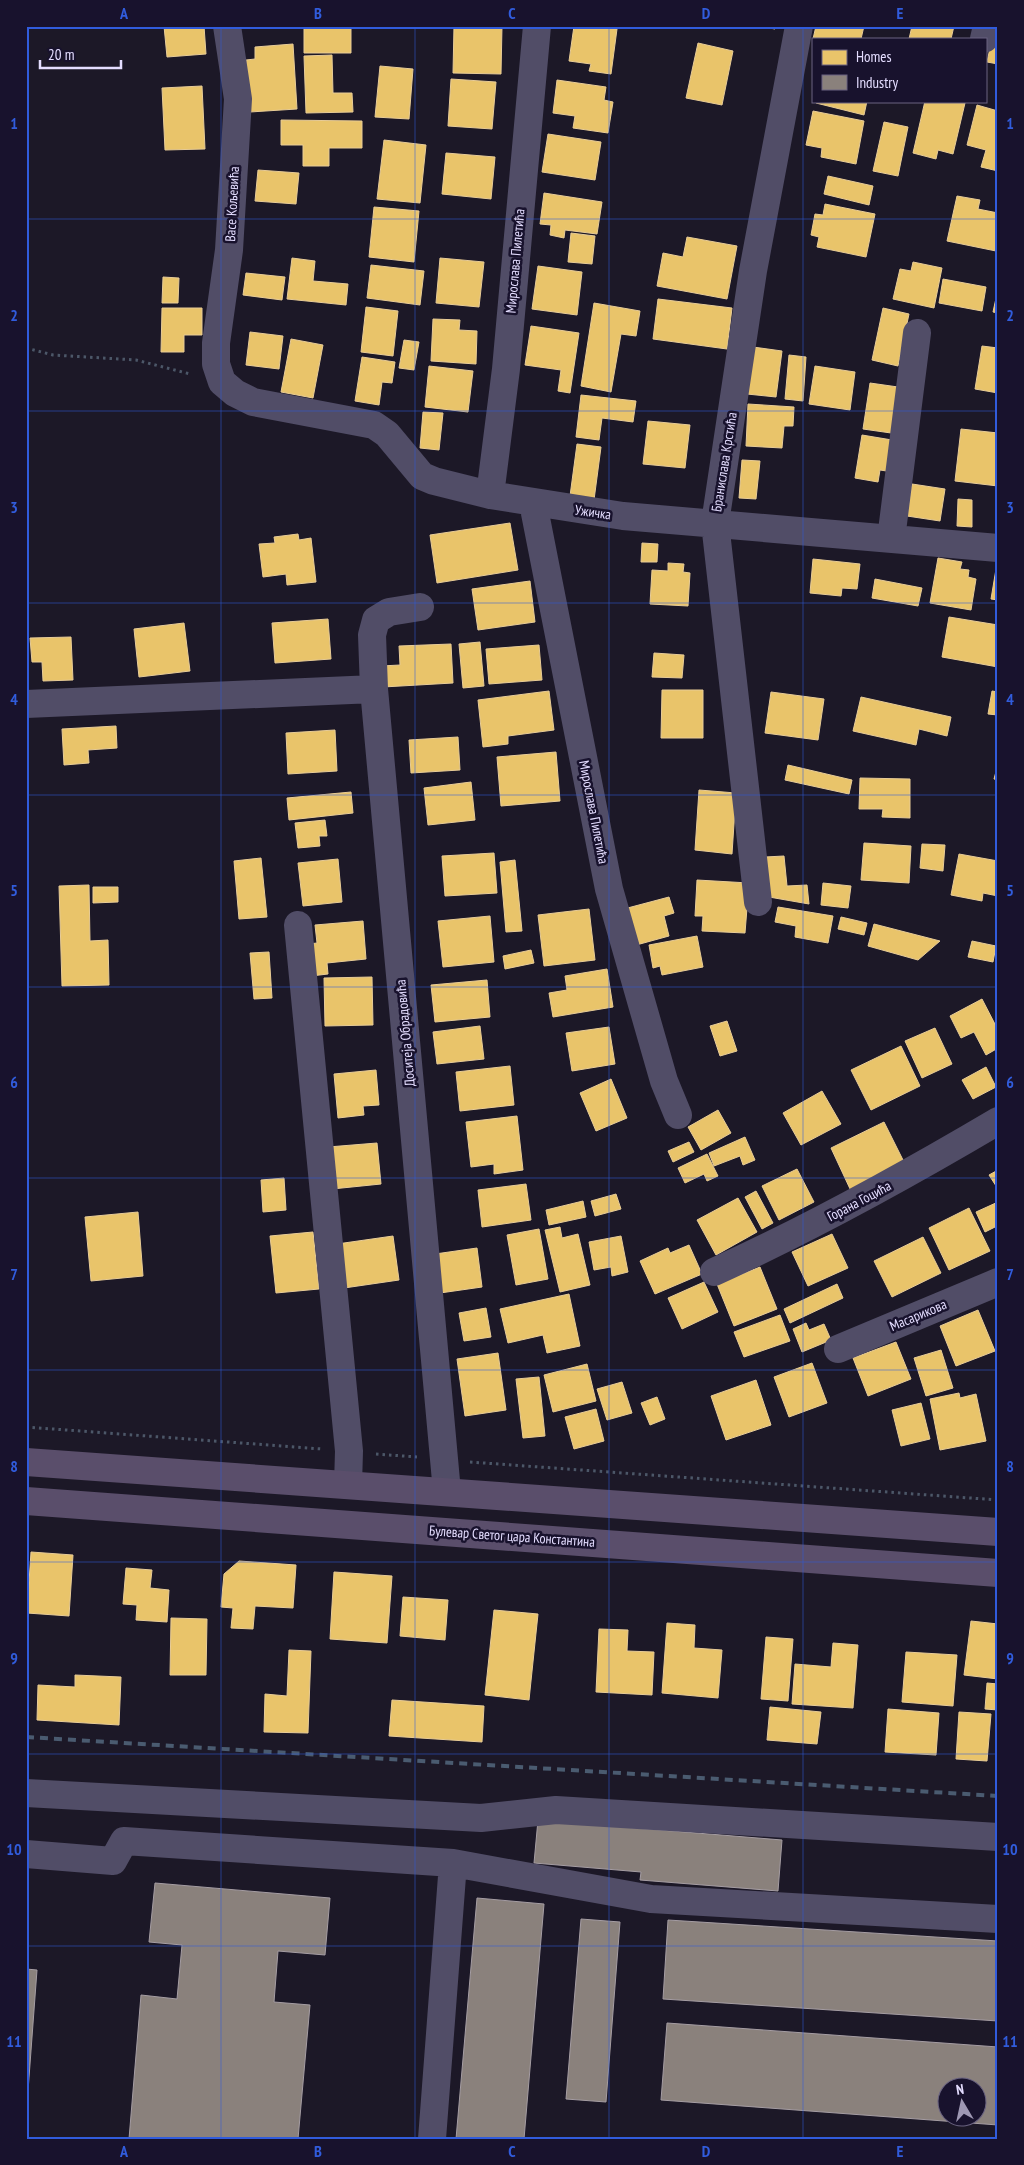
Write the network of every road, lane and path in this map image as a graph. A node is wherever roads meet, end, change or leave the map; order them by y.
1 (227, 26) edge
2 (536, 26) edge
3 (799, 26) edge
4 (918, 334) dead end
5 (26, 348) edge
6 (222, 382) junction
7 (490, 495) junction
8 (534, 503) junction
9 (715, 523) junction
10 (891, 539) junction
11 (998, 548) edge
12 (420, 607) dead end
13 (374, 689) junction
14 (26, 704) edge
15 (758, 902) dead end
16 (298, 925) dead end
17 (678, 1115) dead end
18 (998, 1121) edge
19 (714, 1272) dead end
20 (998, 1282) edge
21 (838, 1348) dead end
22 (26, 1427) edge
23 (349, 1451) junction
24 (444, 1460) junction
25 (26, 1462) edge
26 (348, 1485) junction
27 (447, 1492) junction
28 (998, 1500) edge
29 (26, 1501) edge
30 (998, 1532) edge
31 (998, 1573) edge
32 (26, 1793) edge
33 (998, 1837) edge
34 (26, 1854) edge
35 (454, 1863) junction
36 (998, 1919) edge
37 (432, 2139) edge

1 - 6 street, Васе Кољевића
2 - 7 street, Мирослава Пилетића
3 - 9 street, Бранислава Крстића
4 - 10 street
5 - 6 path
6 - 7 street, Ужичка
7 - 8 street, Ужичка
8 - 9 street, Ужичка
8 - 17 street, Мирослава Пилетића
9 - 10 street, Ужичка
9 - 15 street, Бранислава Крстића
10 - 11 street, Ужичка
12 - 13 street, Доситеја Обрадовића
13 - 14 street
13 - 24 street, Доситеја Обрадовића
16 - 23 street
18 - 19 street, Горана Гоцића
20 - 21 street, Масарикова
22 - 23 path
23 - 24 path
23 - 26 street
24 - 27 street, Доситеја Обрадовића
24 - 28 path
25 - 26 main road
26 - 27 main road
27 - 30 main road
29 - 31 main road, Булевар Светог цара Константина
32 - 33 street
34 - 35 street
35 - 36 street
35 - 37 street

